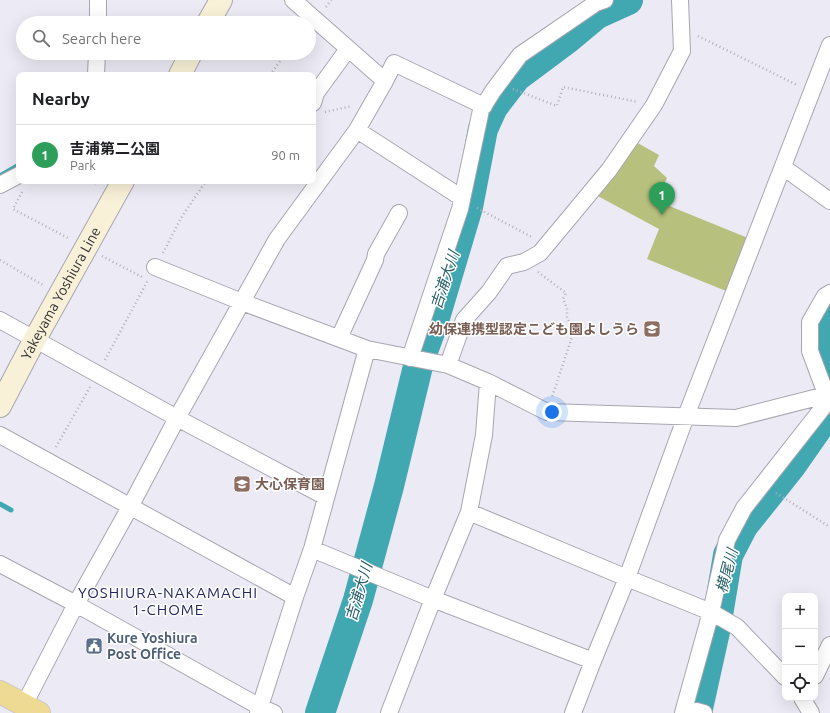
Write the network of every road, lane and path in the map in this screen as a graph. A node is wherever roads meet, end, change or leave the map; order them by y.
1 (98, 0) edge
2 (221, 0) edge
3 (293, 0) edge
4 (605, 0) edge
5 (680, 0) edge
6 (98, 16) edge
7 (212, 16) edge
8 (311, 16) edge
9 (316, 20) edge
10 (682, 34) junction
11 (830, 45) edge
12 (348, 49) junction
13 (97, 60) edge
14 (188, 60) edge
15 (281, 60) edge
16 (96, 72) edge
17 (182, 72) edge
18 (272, 72) edge
19 (385, 81) junction
20 (508, 87) dead end
21 (812, 93) junction
22 (375, 98) junction
23 (654, 105) junction
24 (484, 106) junction
25 (316, 108) edge
26 (357, 130) junction
27 (783, 167) junction
28 (16, 177) edge
29 (121, 184) edge
30 (204, 184) edge
31 (0, 185) edge
32 (830, 201) edge
33 (468, 202) junction
34 (399, 213) dead end
35 (546, 246) junction
36 (0, 260) edge
37 (524, 262) junction
38 (155, 267) junction
39 (830, 293) edge
40 (60, 295) junction
41 (242, 302) junction
42 (0, 320) edge
43 (339, 338) junction
44 (35, 339) junction
45 (368, 349) junction
46 (410, 358) junction
47 (448, 365) junction
48 (97, 374) junction
49 (488, 382) junction
50 (828, 395) edge
51 (0, 406) edge
52 (547, 412) junction
53 (686, 416) junction
54 (177, 418) junction
55 (0, 435) edge
56 (48, 462) junction
57 (777, 494) dead end
58 (326, 497) junction
59 (130, 507) junction
60 (469, 512) junction
61 (830, 527) edge
62 (312, 549) junction
63 (0, 564) edge
64 (627, 578) junction
65 (295, 597) junction
66 (433, 599) junction
67 (76, 604) junction
68 (711, 612) junction
69 (830, 645) edge
70 (593, 661) junction
71 (818, 670) edge
72 (782, 674) edge
73 (0, 692) edge
74 (31, 709) edge
75 (684, 710) edge
76 (264, 711) edge
77 (389, 713) edge
78 (573, 713) edge
79 (704, 713) edge

1 - 6 street
2 - 7 main road
3 - 8 street
4 - 24 street
5 - 10 street
9 - 12 street
10 - 21 path
10 - 23 street
11 - 21 street
12 - 19 street
12 - 25 street
13 - 16 street
14 - 17 main road
15 - 18 path
19 - 22 street
19 - 24 street
20 - 23 path
21 - 27 street
22 - 25 path
22 - 26 street
23 - 35 street
24 - 33 street
26 - 33 street
26 - 41 street
27 - 32 street
27 - 53 street
28 - 31 street
29 - 40 main road, Yakeyama Yoshiura Line
30 - 38 path
33 - 35 path
33 - 46 street
34 - 43 street
35 - 37 street
36 - 40 path
37 - 47 street
37 - 52 path
38 - 41 street
38 - 48 path
39 - 50 street
40 - 44 main road, Yakeyama Yoshiura Line
41 - 43 street
41 - 54 street
42 - 44 street
43 - 45 street
44 - 48 street
44 - 51 main road, Yakeyama Yoshiura Line
45 - 46 street
45 - 58 street
46 - 47 street
47 - 49 street
48 - 54 street
48 - 56 path
49 - 52 street
49 - 60 street
50 - 53 street
50 - 68 street
52 - 53 street
53 - 64 street
54 - 58 street
54 - 59 street
55 - 56 street
56 - 59 street
57 - 61 path
58 - 62 street
59 - 65 street
59 - 67 street
60 - 64 street
60 - 66 street
62 - 65 street
62 - 66 street
63 - 67 street
64 - 68 street
64 - 70 street
65 - 76 street
66 - 70 street
66 - 77 street
67 - 74 street
67 - 76 street
68 - 72 street
68 - 75 street
69 - 71 street
70 - 78 street
73 - 74 highway
75 - 79 street

